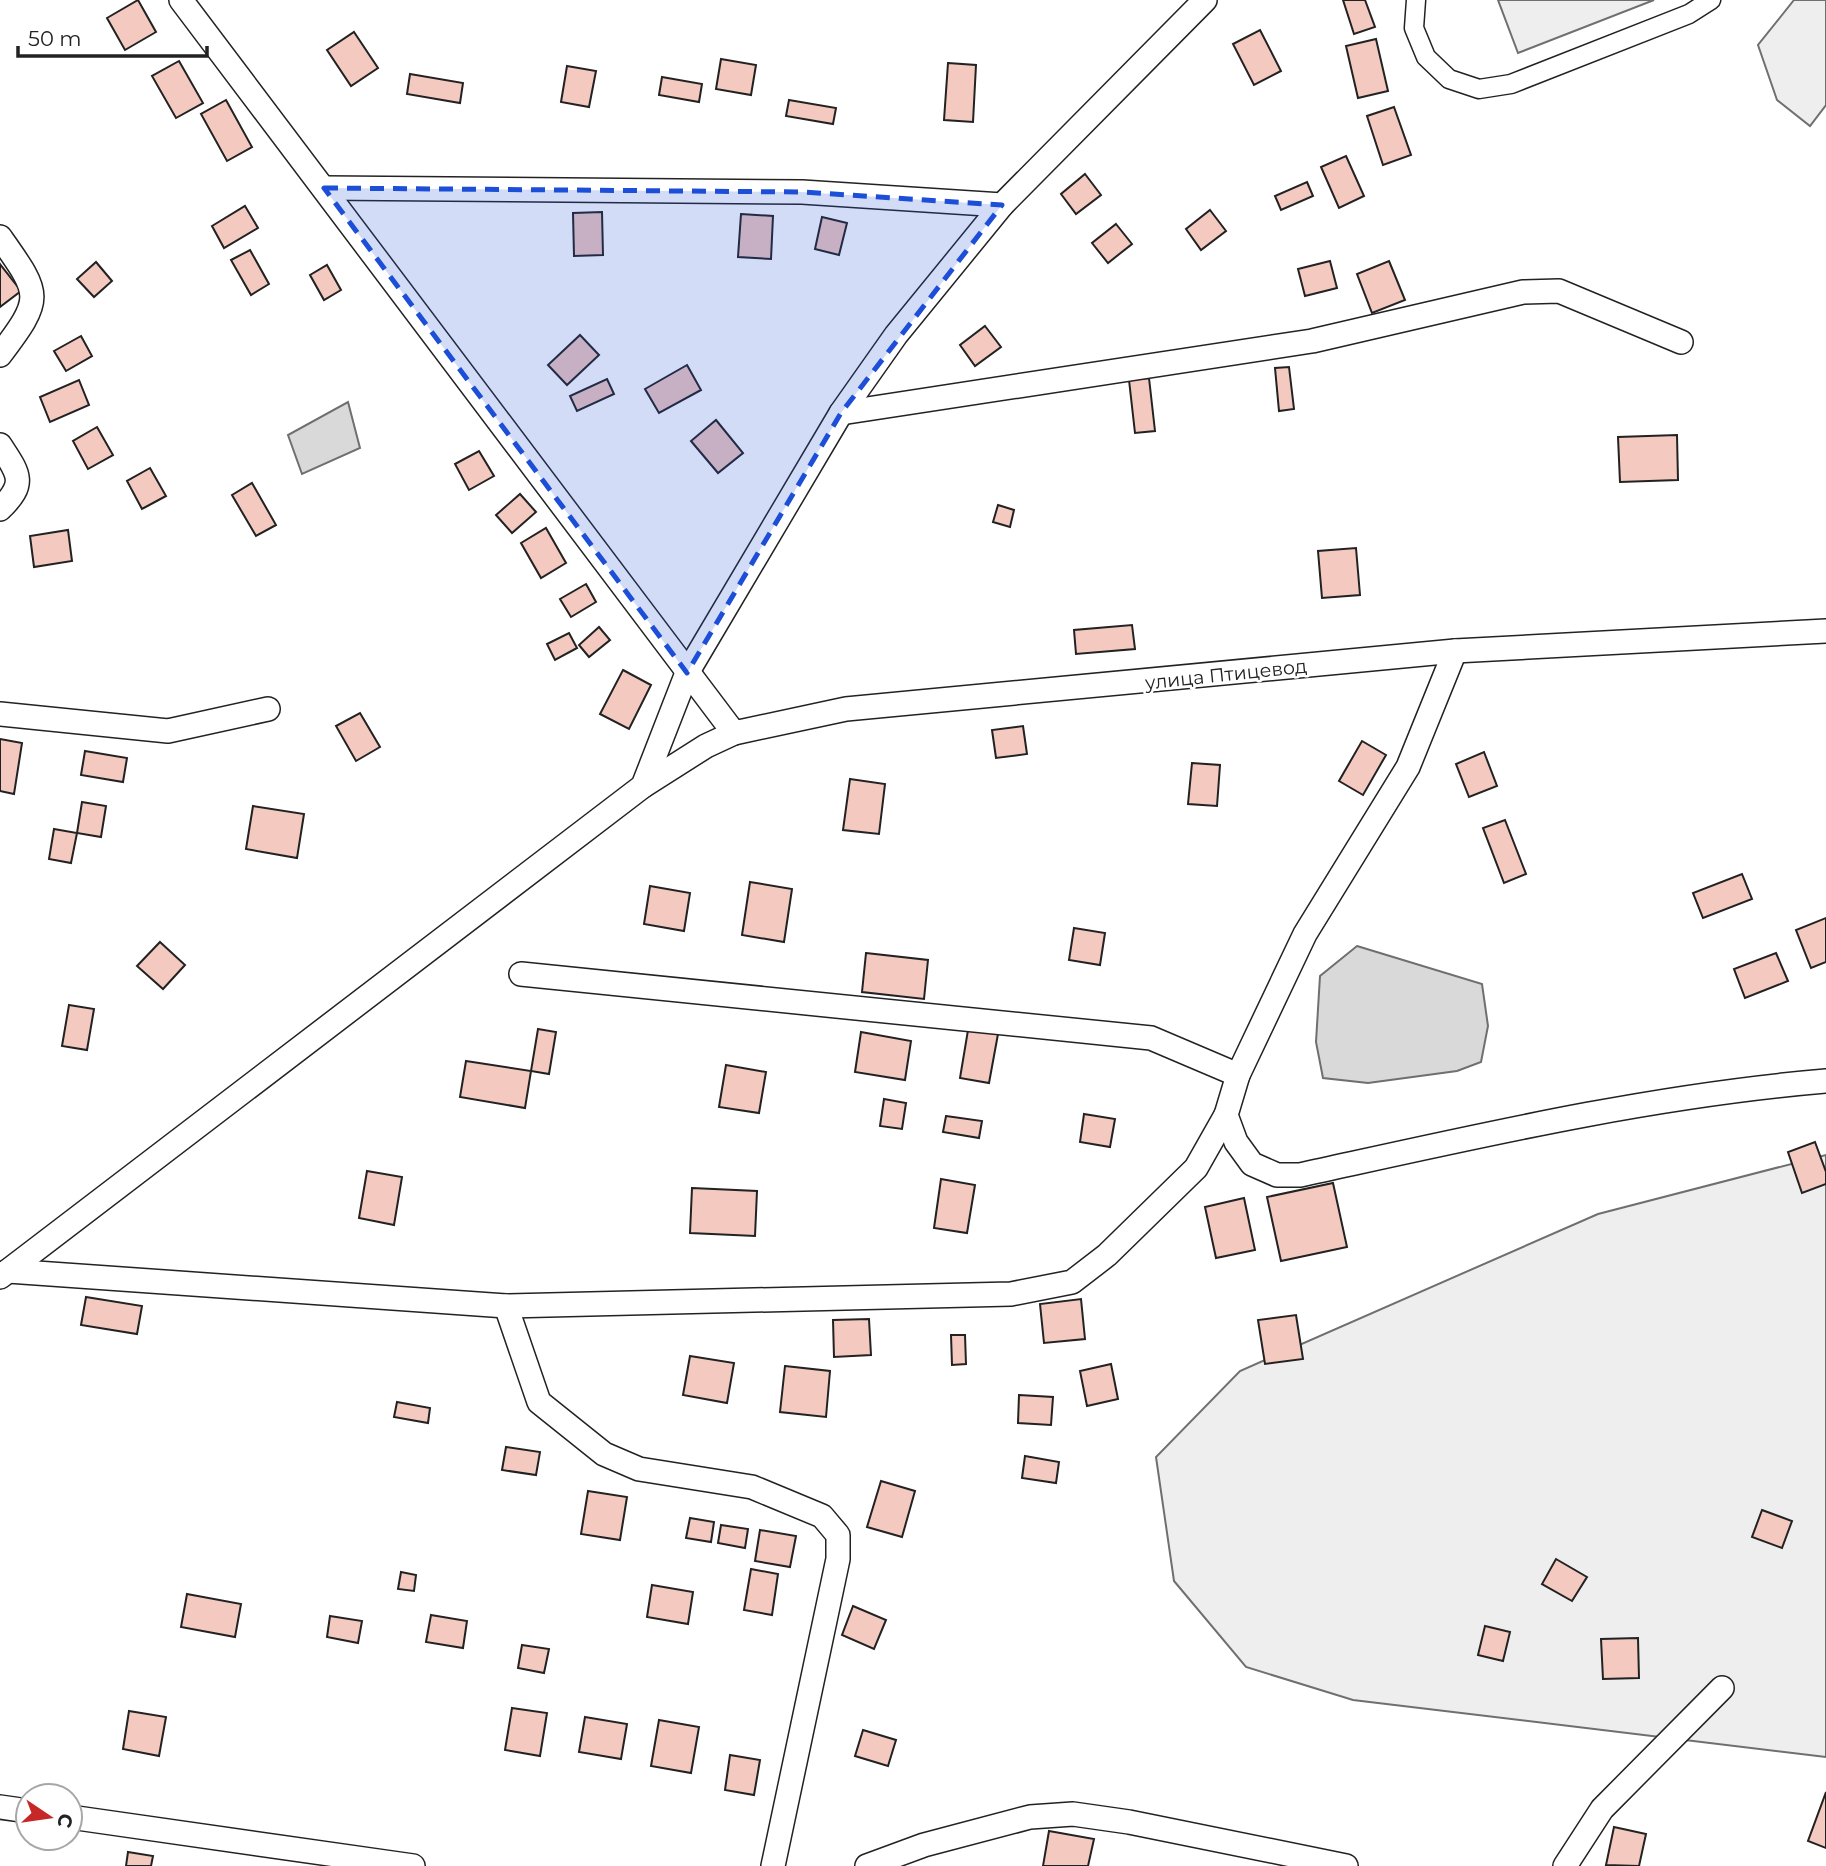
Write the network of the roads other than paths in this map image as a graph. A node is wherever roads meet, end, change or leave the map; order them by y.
1 (181, 0) edge
2 (1205, 0) edge
3 (1416, 0) edge
4 (1711, 0) edge
5 (324, 188) junction
6 (1002, 205) junction
7 (0, 237) edge
8 (1681, 342) dead end
9 (0, 355) edge
10 (841, 413) junction
11 (0, 445) edge
12 (0, 509) edge
13 (1826, 631) edge
14 (1455, 651) junction
15 (687, 673) junction
16 (268, 709) dead end
17 (0, 715) edge
18 (734, 733) junction
19 (643, 786) junction
20 (521, 974) dead end
21 (1238, 1075) junction
22 (1826, 1081) edge
23 (1226, 1115) junction
24 (4, 1274) edge
25 (506, 1306) junction
26 (1722, 1688) dead end
27 (84, 1819) edge
28 (413, 1866) edge
29 (773, 1866) edge
30 (867, 1866) edge
31 (1346, 1866) edge
32 (1564, 1866) edge

1 - 5 street
2 - 6 street
3 - 4 street
5 - 6 street
5 - 15 street
6 - 10 street
7 - 9 street
8 - 10 street
10 - 15 street
11 - 12 street
13 - 14 street, улица Птицевод
14 - 18 street, улица Птицевод
14 - 21 street
15 - 18 street
15 - 19 street
16 - 17 street
18 - 19 street, улица Птицевод
19 - 24 street, улица Птицевод
20 - 21 street
21 - 23 street
22 - 23 street
23 - 25 street
24 - 25 street
25 - 29 street
26 - 32 street
27 - 28 street
30 - 31 street

